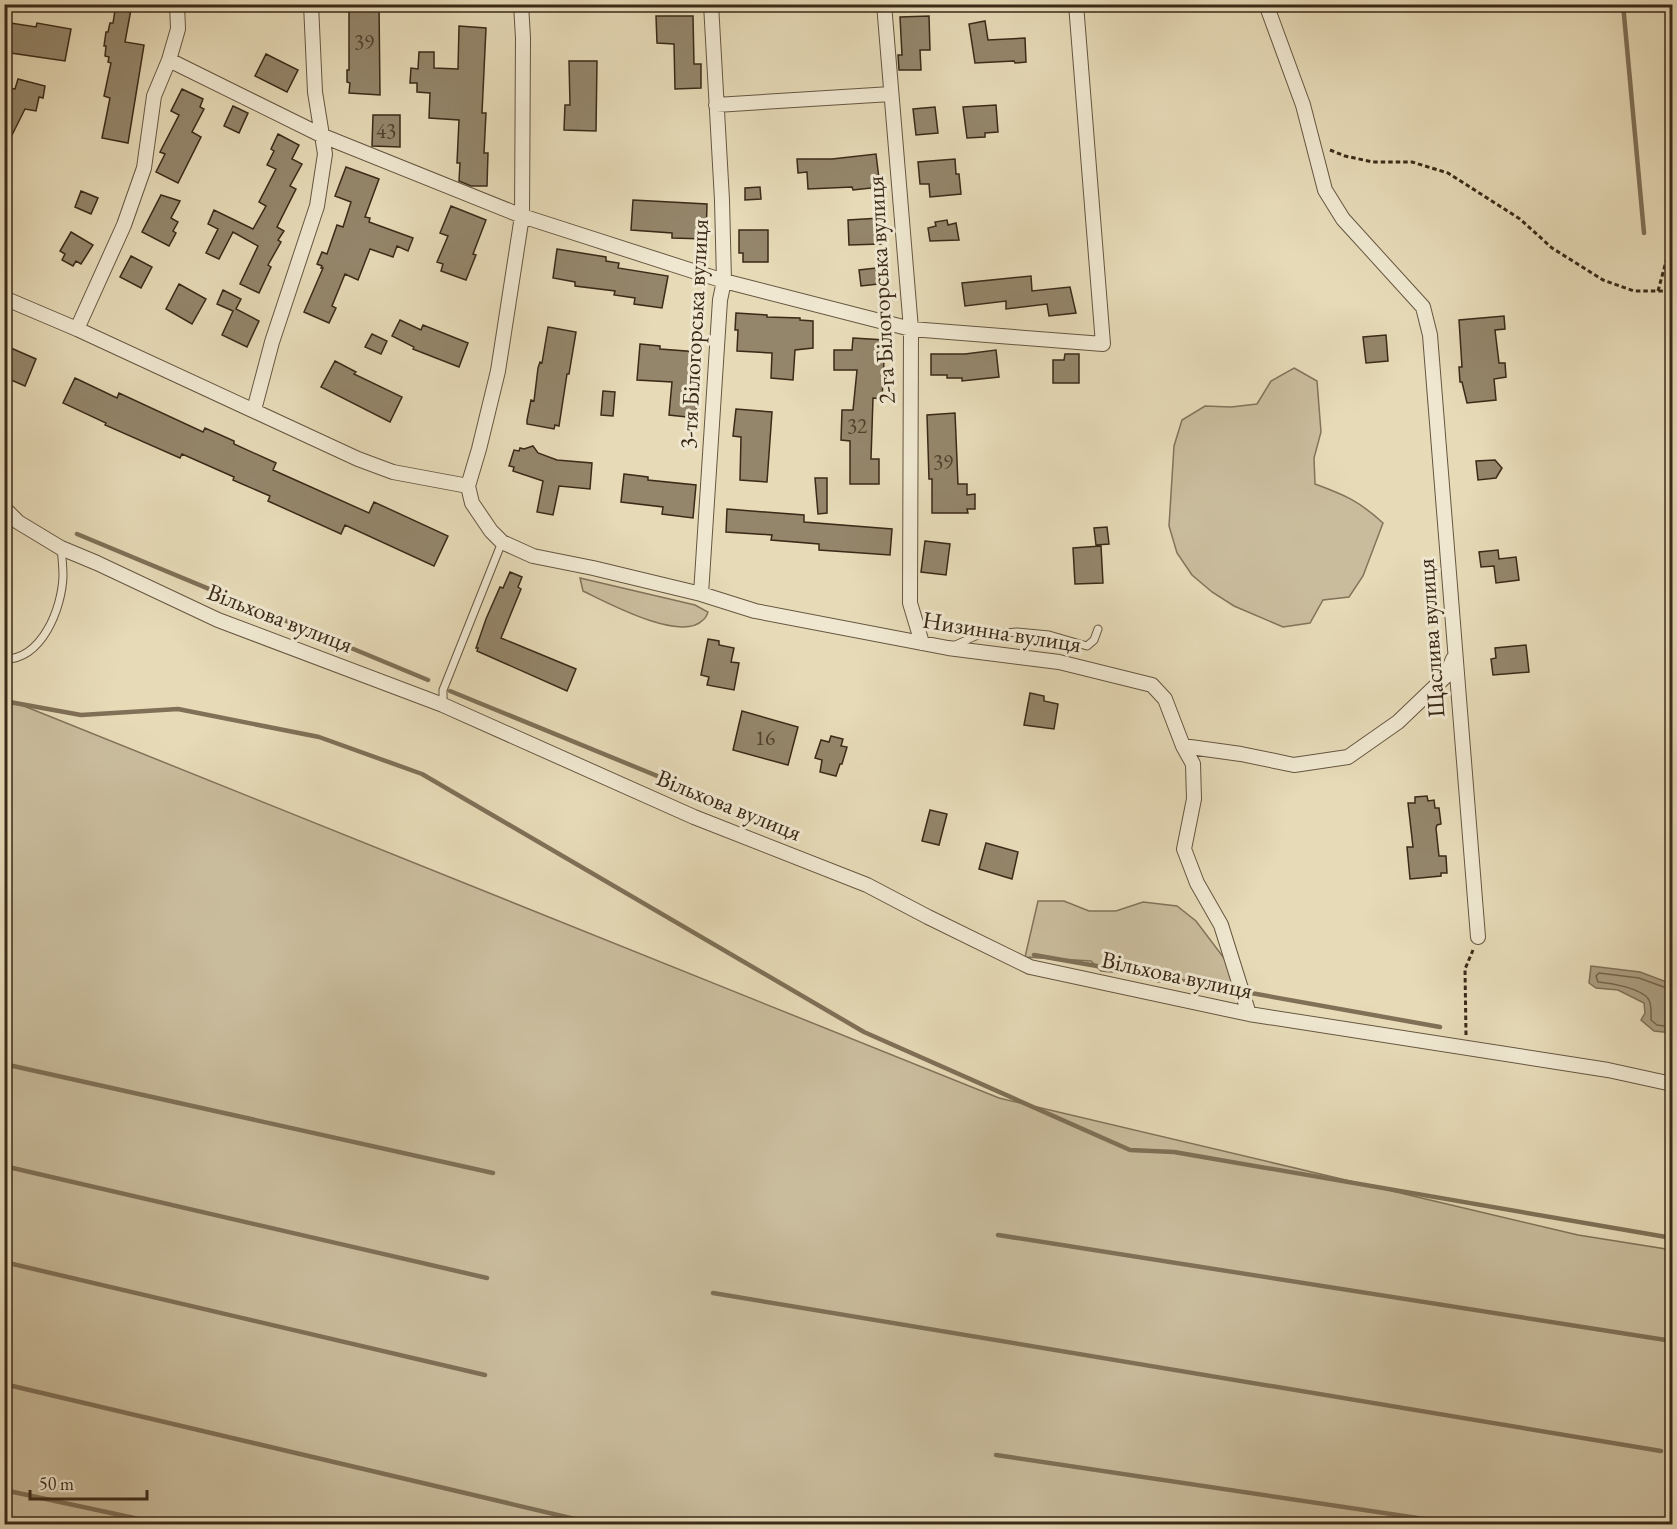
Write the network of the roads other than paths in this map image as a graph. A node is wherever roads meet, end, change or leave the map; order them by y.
1 (177, 4) edge
2 (311, 4) edge
3 (521, 4) edge
4 (711, 4) edge
5 (884, 4) edge
6 (1076, 4) edge
7 (1266, 4) edge
8 (169, 60) junction
9 (891, 94) junction
10 (716, 105) junction
11 (323, 136) junction
12 (522, 216) junction
13 (724, 281) junction
14 (4, 298) edge
15 (77, 329) junction
16 (911, 329) junction
17 (255, 410) junction
18 (468, 486) junction
19 (4, 508) edge
20 (502, 542) junction
21 (61, 548) junction
22 (701, 594) junction
23 (1098, 629) dead end
24 (922, 643) junction
25 (948, 648) junction
26 (1454, 655) junction
27 (4, 659) edge
28 (443, 705) junction
29 (1183, 746) junction
30 (1478, 938) road end
31 (1249, 1014) junction
32 (1672, 1084) edge

1 - 8 street
2 - 11 street
3 - 12 street
4 - 10 street, 3-тя Білогорська вулиця
5 - 9 street, 2-га Білогорська вулиця
6 - 16 street
7 - 26 street, Щаслива вулиця
8 - 11 street
8 - 15 street
9 - 10 street
9 - 16 street, 2-га Білогорська вулиця
10 - 13 street, 3-тя Білогорська вулиця
11 - 12 street
11 - 17 street
12 - 13 street
12 - 18 street
13 - 16 street
13 - 22 street, 3-тя Білогорська вулиця
14 - 15 street
15 - 17 street
16 - 24 street, 2-га Білогорська вулиця
17 - 18 street
18 - 20 street
19 - 21 street, Вільхова вулиця
20 - 22 street, Низинна вулиця
20 - 28 lane
21 - 27 lane
21 - 28 street, Вільхова вулиця
22 - 24 street, Низинна вулиця
23 - 25 lane
24 - 25 street, Низинна вулиця
25 - 29 street, Низинна вулиця
26 - 29 street
26 - 30 street, Щаслива вулиця
28 - 31 street, Вільхова вулиця
29 - 31 street, Низинна вулиця
31 - 32 street, Вільхова вулиця

